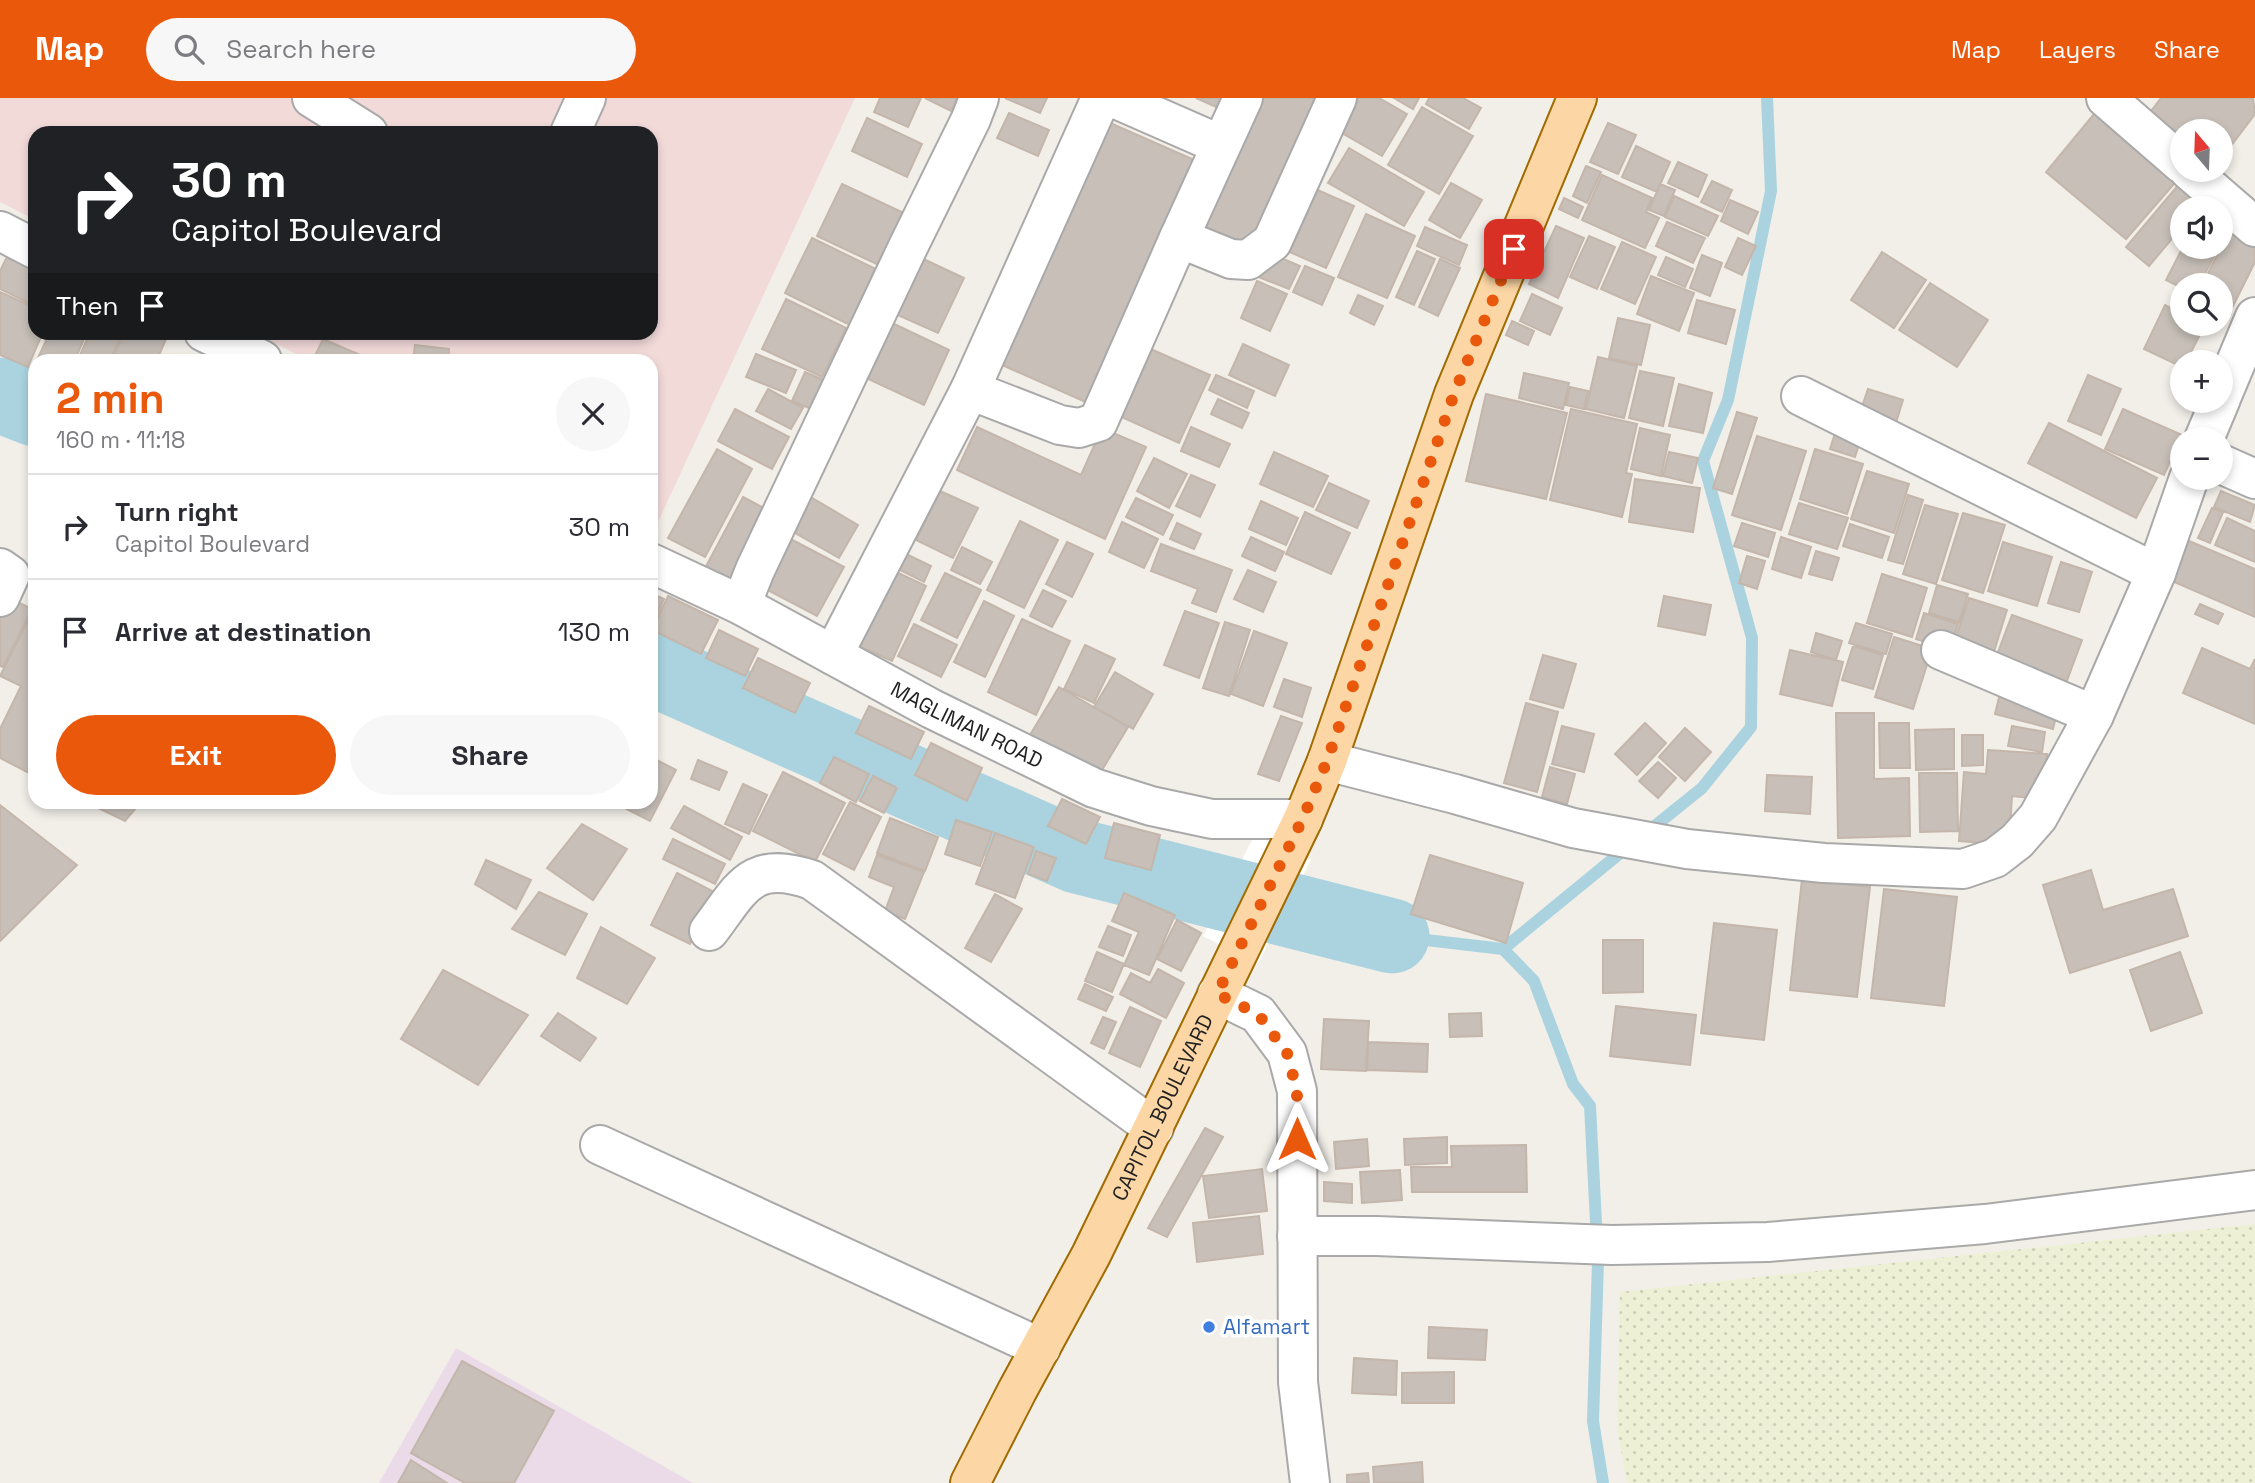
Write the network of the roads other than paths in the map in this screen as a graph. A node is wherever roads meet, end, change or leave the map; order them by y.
1 (313, 98) edge
2 (586, 98) edge
3 (979, 98) edge
4 (1101, 98) edge
5 (1114, 98) edge
6 (1243, 98) edge
7 (1337, 98) edge
8 (1577, 98) edge
9 (2106, 98) edge
10 (357, 126) edge
11 (573, 126) edge
12 (1221, 145) junction
13 (2170, 154) edge
14 (2203, 182) edge
15 (2255, 227) edge
16 (0, 231) edge
17 (1179, 238) junction
18 (28, 245) edge
19 (2255, 317) edge
20 (221, 340) edge
21 (250, 354) edge
22 (2233, 369) edge
23 (970, 390) junction
24 (1801, 396) dead end
25 (2233, 469) edge
26 (2255, 479) edge
27 (2185, 490) edge
28 (658, 567) edge
29 (0, 568) edge
30 (2156, 573) junction
31 (0, 597) edge
32 (741, 605) junction
33 (1941, 650) dead end
34 (832, 655) junction
35 (2094, 715) junction
36 (1327, 761) junction
37 (1295, 833) junction
38 (709, 932) dead end
39 (1217, 994) junction
40 (1154, 1128) junction
41 (600, 1145) dead end
42 (2255, 1190) edge
43 (1297, 1236) junction
44 (1041, 1348) junction
45 (970, 1483) edge
46 (1310, 1483) edge

1 - 10 street
2 - 11 street
3 - 32 street
4 - 23 street
5 - 12 street
6 - 12 street
7 - 17 street
8 - 36 main road, CAPITOL BOULEVARD
9 - 13 street
12 - 17 street
14 - 15 street
16 - 18 street
17 - 23 street
19 - 22 street
20 - 21 street
23 - 34 street
24 - 30 street
25 - 26 street
27 - 30 street
28 - 32 street, MAGLIMAN ROAD
29 - 31 street
30 - 35 street
32 - 34 street, MAGLIMAN ROAD
33 - 35 street
34 - 37 street, MAGLIMAN ROAD
35 - 36 street
36 - 37 main road, CAPITOL BOULEVARD
37 - 39 main road, CAPITOL BOULEVARD
38 - 40 street
39 - 40 main road, CAPITOL BOULEVARD
39 - 43 street
40 - 44 main road, CAPITOL BOULEVARD
41 - 44 street
42 - 43 street
43 - 46 street
44 - 45 main road, CAPITOL BOULEVARD

